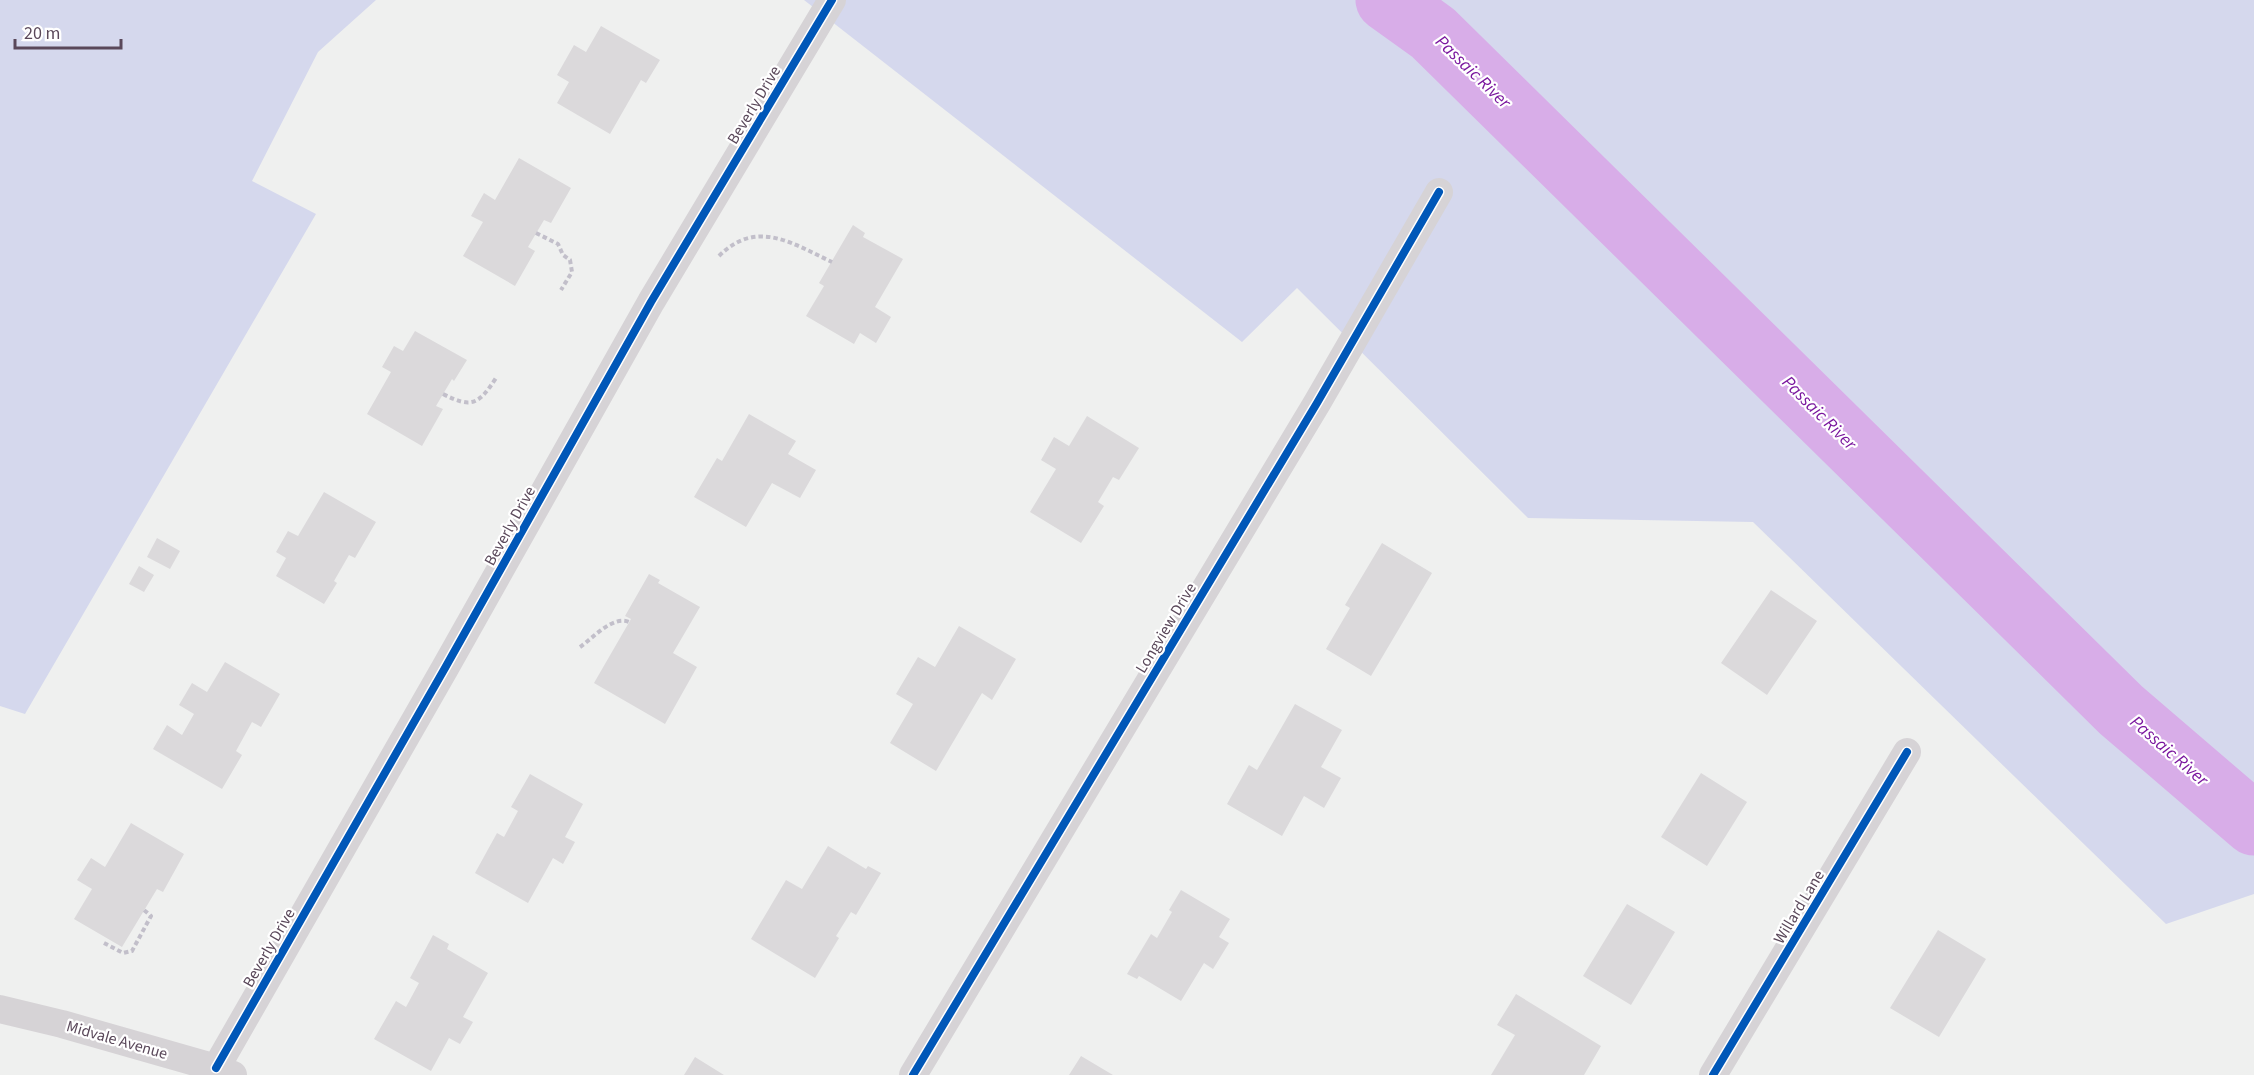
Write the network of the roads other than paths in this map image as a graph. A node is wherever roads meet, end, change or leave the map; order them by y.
1 (832, 0) edge
2 (1439, 192) dead end
3 (1907, 752) dead end
4 (0, 1009) edge
5 (224, 1071) edge
6 (913, 1075) edge
7 (1713, 1075) edge

1 - 5 street, Beverly Drive
2 - 6 street, Longview Drive
3 - 7 street, Willard Lane
4 - 5 street, Midvale Avenue

